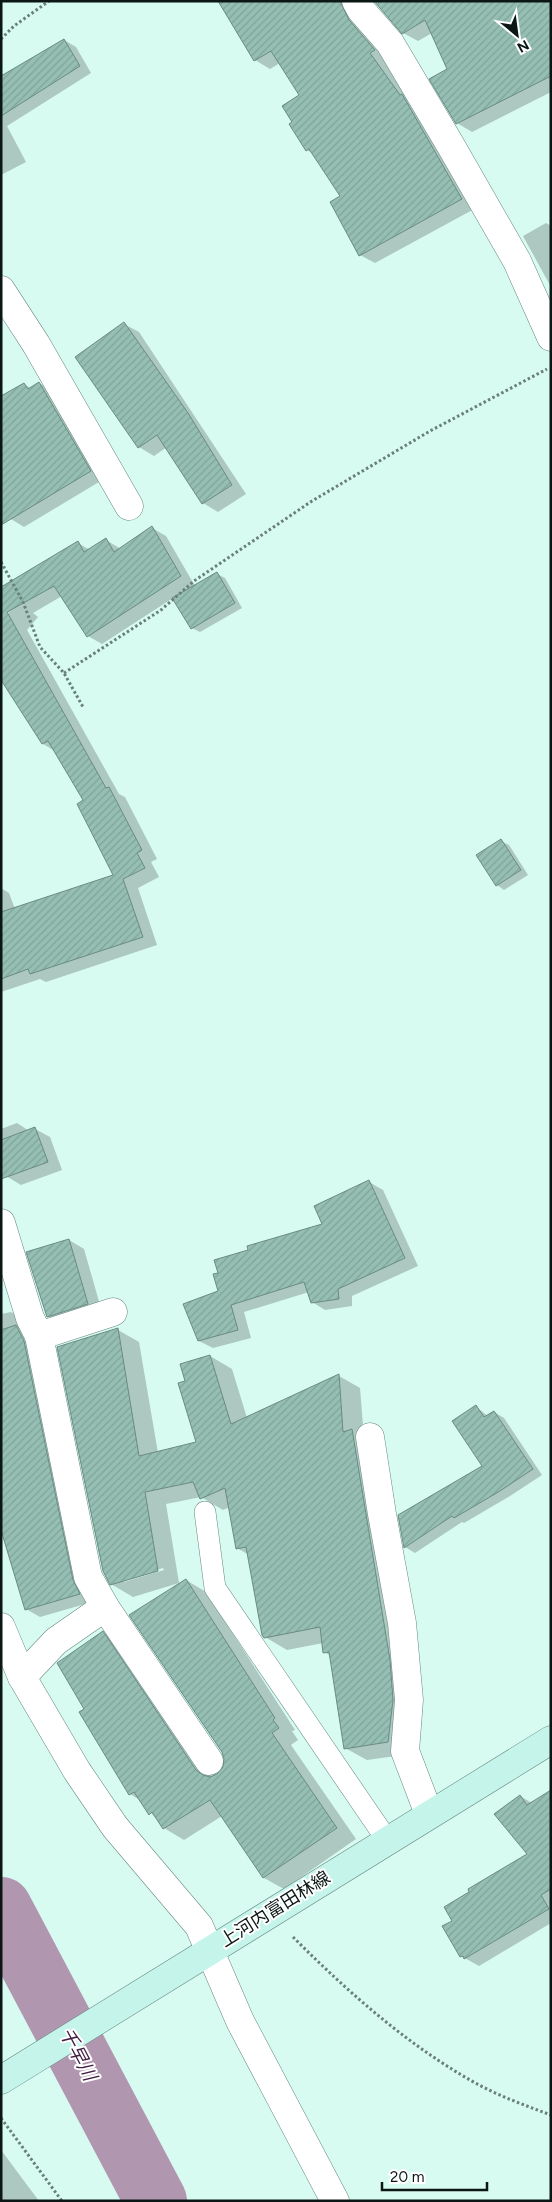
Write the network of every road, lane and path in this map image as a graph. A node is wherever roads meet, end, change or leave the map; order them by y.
1 (49, 1) edge
2 (356, 1) edge
3 (1, 39) edge
4 (1, 290) edge
5 (551, 337) edge
6 (551, 367) edge
7 (129, 506) dead end
8 (1, 562) edge
9 (64, 673) junction
10 (83, 707) dead end
11 (1, 1224) edge
12 (114, 1312) dead end
13 (39, 1336) junction
14 (370, 1437) dead end
15 (204, 1512) dead end
16 (105, 1607) junction
17 (1, 1627) edge
18 (22, 1678) junction
19 (551, 1740) edge
20 (209, 1761) dead end
21 (428, 1814) junction
22 (387, 1840) junction
23 (274, 1909) junction
24 (200, 1955) junction
25 (2, 2080) edge
26 (551, 2115) edge
27 (1, 2118) edge
28 (62, 2201) edge
29 (335, 2201) edge

1 - 3 path
2 - 5 street
4 - 7 street
6 - 9 path
8 - 9 path
9 - 10 path
11 - 13 street
12 - 13 street
13 - 16 street
14 - 21 street
15 - 22 lane
16 - 18 street
16 - 20 street
17 - 18 street
18 - 24 street
19 - 21 main road, 上河内富田林線
21 - 22 main road, 上河内富田林線
22 - 23 main road, 上河内富田林線
23 - 24 main road, 上河内富田林線
23 - 26 path
24 - 25 main road, 上河内富田林線
24 - 29 street
27 - 28 path

